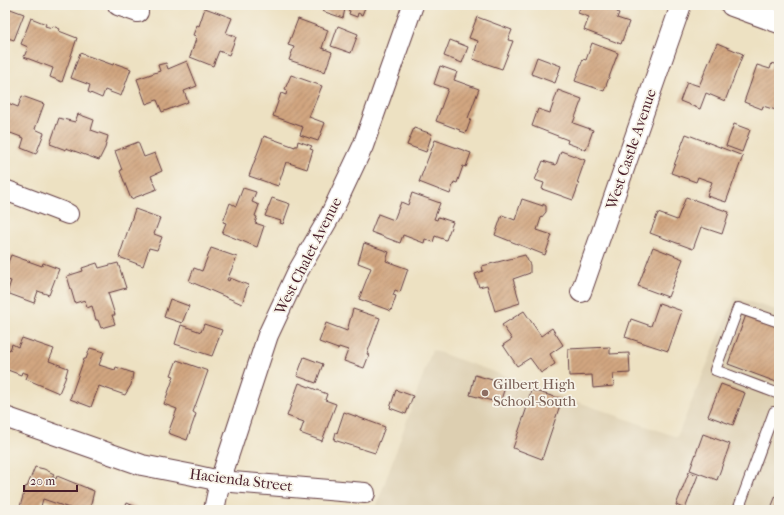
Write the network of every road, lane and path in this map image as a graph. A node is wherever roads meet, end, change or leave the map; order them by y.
1 (118, 5) edge
2 (414, 5) edge
3 (681, 5) edge
4 (738, 6) edge
5 (138, 12) dead end
6 (779, 22) edge
7 (5, 190) edge
8 (68, 214) dead end
9 (581, 292) dead end
10 (779, 322) edge
11 (779, 394) edge
12 (779, 414) edge
13 (7, 425) edge
14 (220, 481) junction
15 (365, 493) dead end
16 (214, 510) edge
17 (738, 510) edge

1 - 5 street
2 - 14 street, West Chalet Avenue
3 - 9 street, West Castle Avenue
4 - 6 street
7 - 8 street
10 - 11 lane
12 - 17 lane
13 - 14 street, Hacienda Street
14 - 15 street, Hacienda Street
14 - 16 street, West Chalet Avenue

